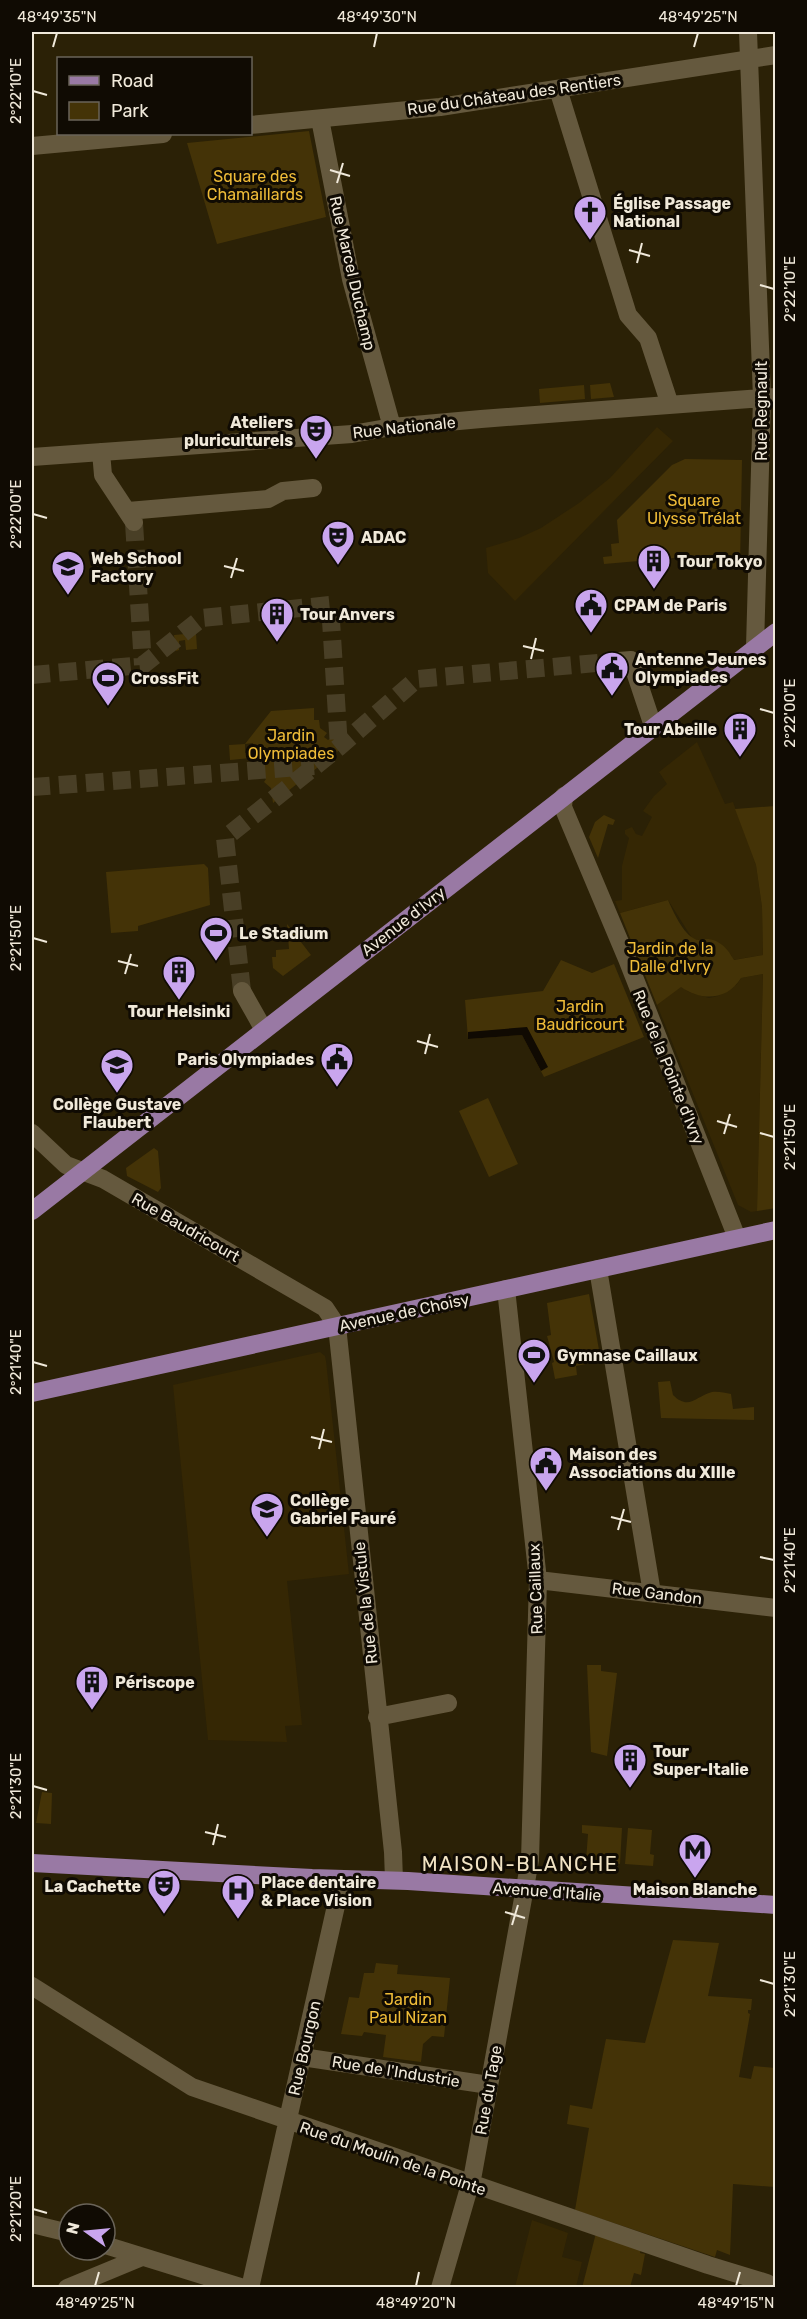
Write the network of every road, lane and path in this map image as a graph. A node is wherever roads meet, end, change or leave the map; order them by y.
1 (748, 32) edge
2 (776, 55) edge
3 (748, 59) junction
4 (558, 88) junction
5 (320, 118) junction
6 (252, 125) edge
7 (152, 135) edge
8 (32, 146) edge
9 (769, 398) edge
10 (670, 405) junction
11 (392, 427) junction
12 (101, 452) junction
13 (32, 457) edge
14 (313, 488) dead end
15 (776, 632) edge
16 (755, 647) junction
17 (619, 661) dead end
18 (653, 726) junction
19 (564, 796) junction
20 (242, 991) tunnel mouth
21 (264, 1030) junction
22 (32, 1133) edge
23 (83, 1171) junction
24 (32, 1211) edge
25 (776, 1230) edge
26 (737, 1238) junction
27 (598, 1269) junction
28 (506, 1289) junction
29 (337, 1326) junction
30 (32, 1393) edge
31 (538, 1580) junction
32 (652, 1593) junction
33 (776, 1608) edge
34 (448, 1703) dead end
35 (377, 1717) junction
36 (32, 1863) edge
37 (342, 1879) junction
38 (394, 1880) junction
39 (526, 1890) junction
40 (776, 1905) edge
41 (32, 1986) edge
42 (302, 2056) junction
43 (489, 2085) junction
44 (288, 2122) junction
45 (471, 2183) junction
46 (32, 2224) edge
47 (57, 2230) edge
48 (117, 2249) edge
49 (142, 2257) junction
50 (234, 2286) edge
51 (67, 2288) edge
52 (250, 2288) edge
53 (440, 2288) edge
54 (774, 2288) edge

1 - 3 street, Rue Regnault
2 - 3 street, Rue du Château des Rentiers
3 - 4 street, Rue du Château des Rentiers
3 - 9 street, Rue Regnault
4 - 5 street, Rue du Château des Rentiers
4 - 10 street
5 - 6 street, Rue du Château des Rentiers
5 - 11 street, Rue Marcel Duchamp
7 - 8 street
9 - 10 street, Rue Nationale
9 - 16 street, Rue Regnault
10 - 11 street, Rue Nationale
11 - 12 street, Rue Nationale
12 - 13 street, Rue Nationale
12 - 14 street
15 - 16 main road, Avenue d'Ivry
16 - 18 main road, Avenue d'Ivry
17 - 18 street
18 - 19 main road, Avenue d'Ivry
19 - 21 main road, Avenue d'Ivry
19 - 26 street, Rue de la Pointe d'Ivry
20 - 21 street
21 - 23 main road, Avenue d'Ivry
22 - 23 street, Rue Baudricourt
23 - 24 main road, Avenue d'Ivry
23 - 29 street, Rue Baudricourt
25 - 26 main road, Avenue de Choisy
26 - 27 main road, Avenue de Choisy
27 - 28 main road, Avenue de Choisy
27 - 32 street
28 - 29 main road, Avenue de Choisy
28 - 31 street, Rue Caillaux
29 - 30 main road, Avenue de Choisy
29 - 35 street, Rue de la Vistule
31 - 32 street, Rue Gandon
31 - 39 street, Rue Caillaux
32 - 33 street, Rue Gandon
34 - 35 street
35 - 38 street, Rue de la Vistule
36 - 37 main road, Avenue d'Italie
37 - 38 main road, Avenue d'Italie
37 - 42 street, Rue Bourgon
38 - 39 main road, Avenue d'Italie
39 - 40 main road, Avenue d'Italie
39 - 43 street, Rue du Tage
41 - 44 street, Rue du Moulin de la Pointe
42 - 43 street, Rue de l'Industrie
42 - 44 street, Rue Bourgon
43 - 45 street, Rue du Tage
44 - 45 street, Rue du Moulin de la Pointe
44 - 52 street, Rue Bourgon
45 - 53 street, Rue du Tage
45 - 54 street, Rue du Moulin de la Pointe
46 - 47 street
48 - 49 street
49 - 50 street
49 - 51 street

